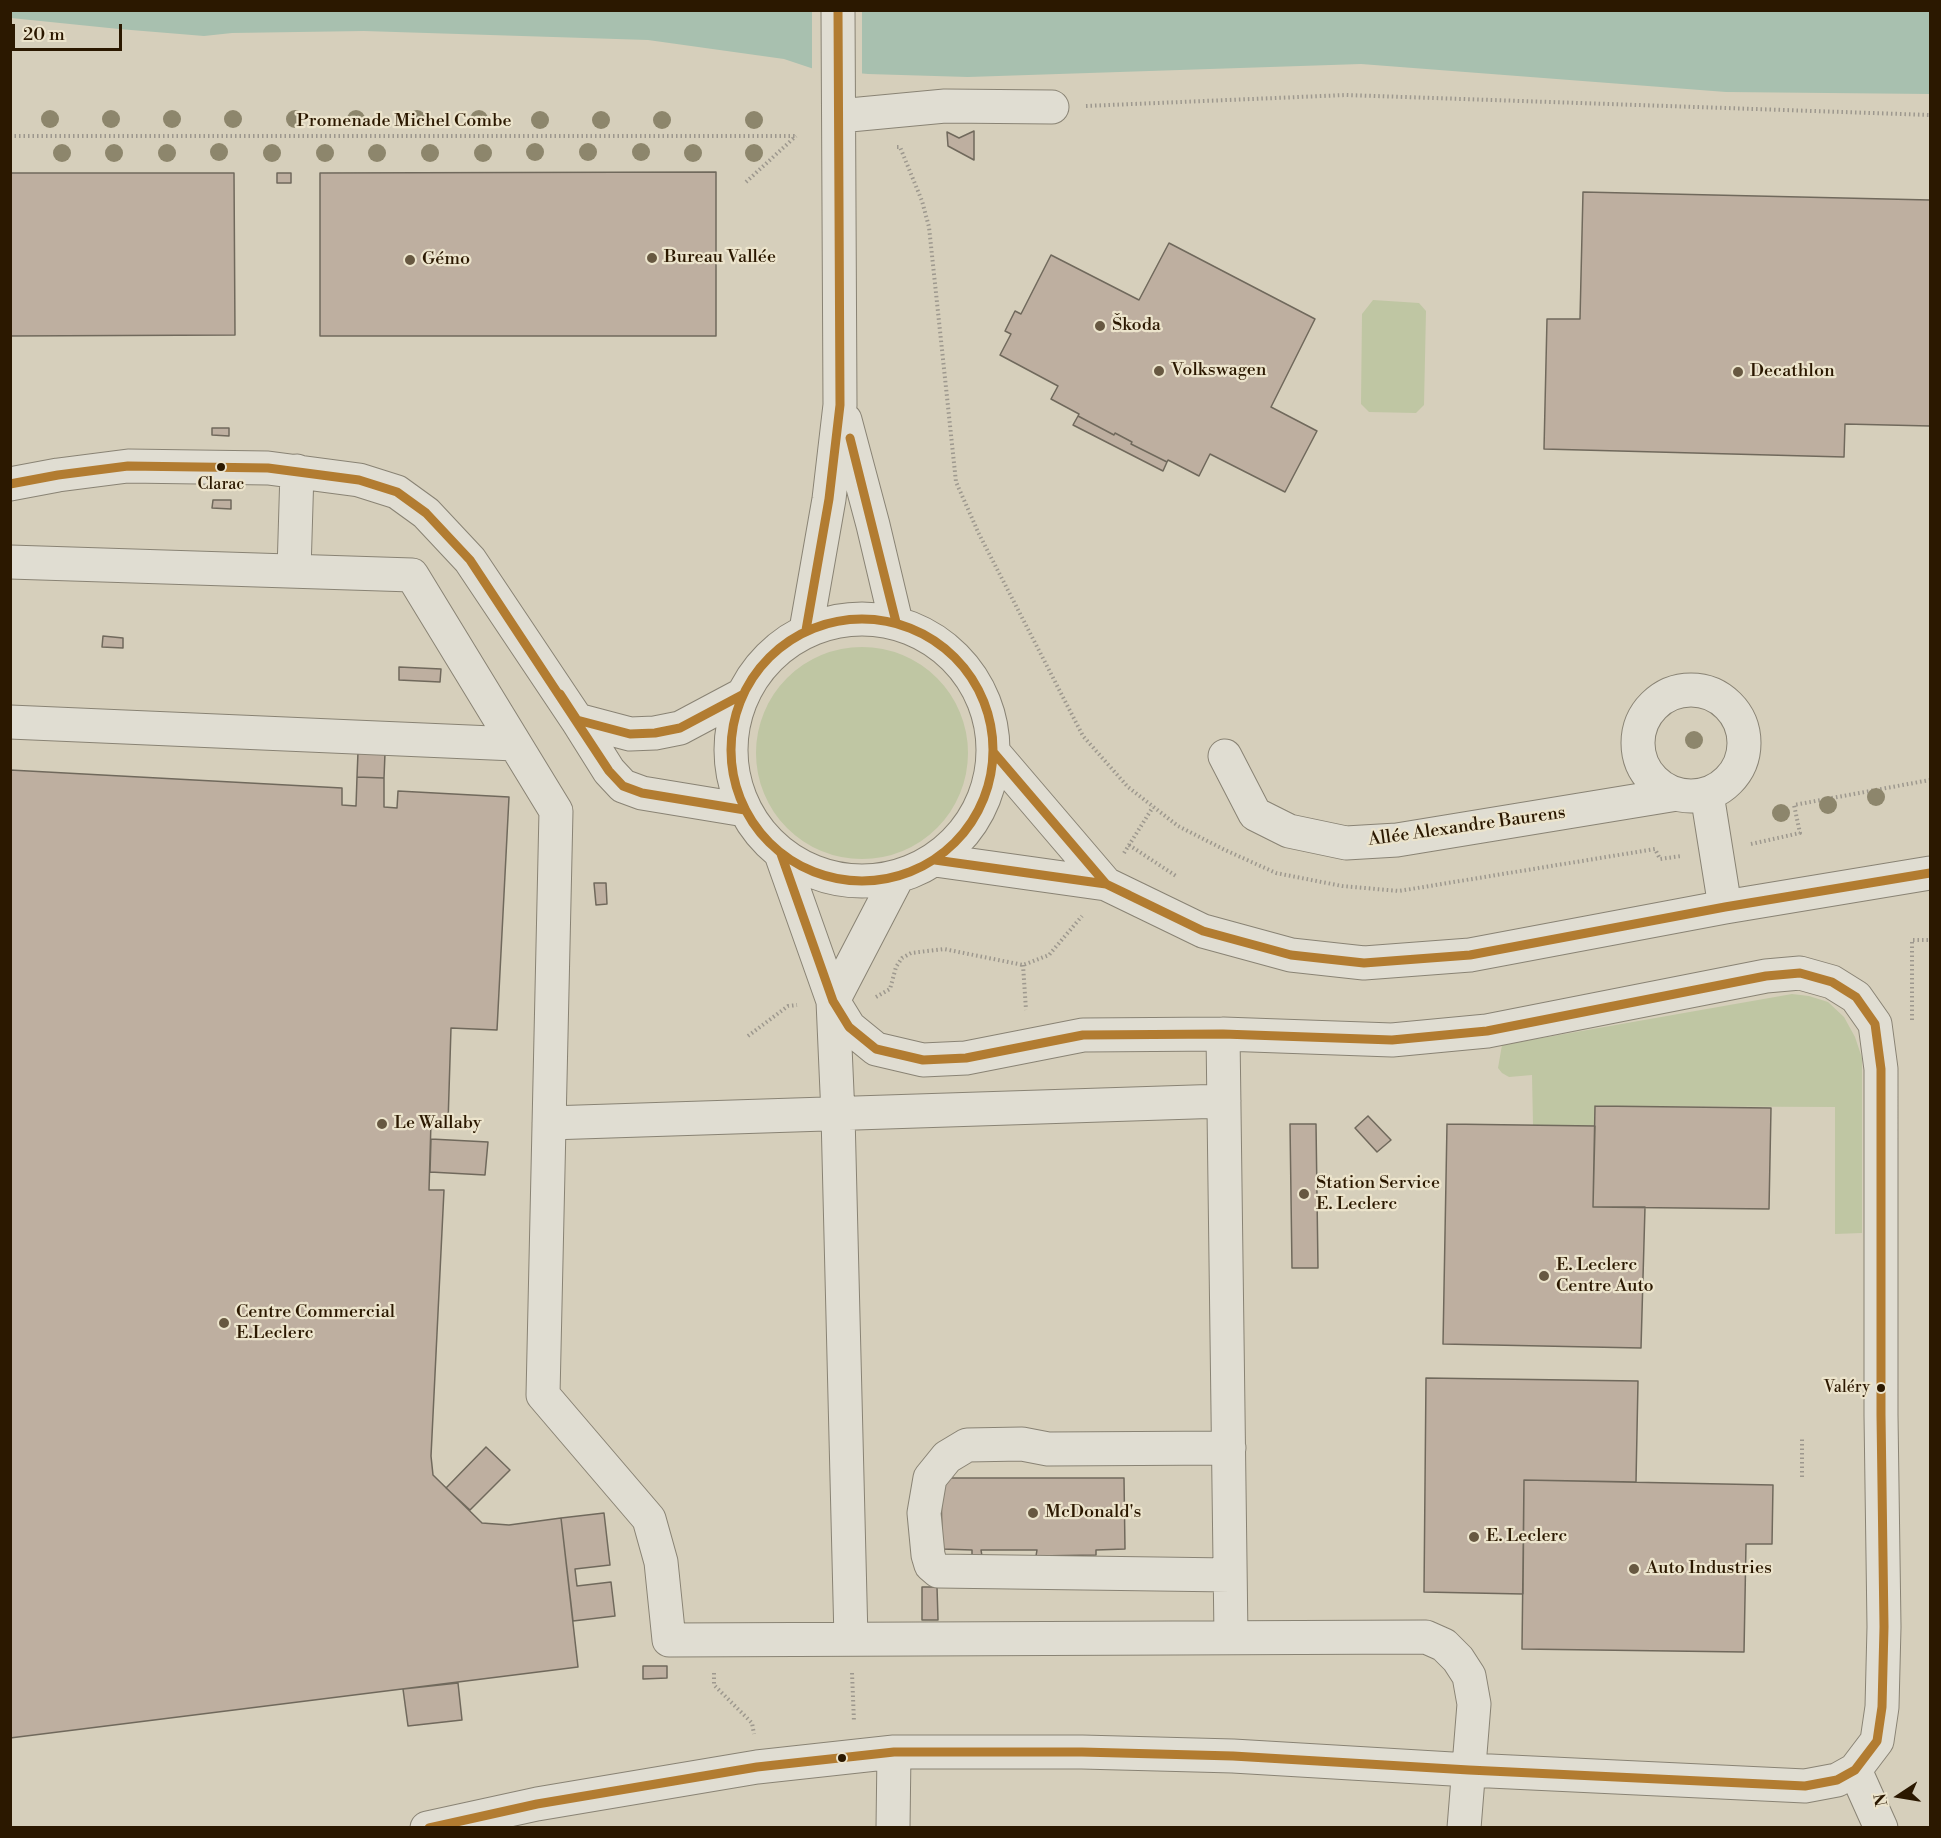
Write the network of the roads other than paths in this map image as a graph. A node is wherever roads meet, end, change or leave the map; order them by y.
1 (838, 10) edge
2 (839, 106) junction
3 (1052, 107) road end
4 (840, 405) junction
5 (297, 471) junction
6 (10, 484) edge
7 (10, 562) edge
8 (294, 571) junction
9 (896, 622) junction
10 (806, 630) junction
11 (742, 695) junction
12 (577, 720) junction
13 (10, 722) edge
14 (515, 744) junction
15 (994, 753) junction
16 (1225, 756) dead end
17 (745, 810) junction
18 (781, 854) junction
19 (935, 860) junction
20 (1930, 873) edge
21 (897, 878) junction
22 (1106, 884) junction
23 (1725, 907) junction
24 (833, 1001) junction
25 (1223, 1034) junction
26 (1224, 1101) junction
27 (838, 1115) junction
28 (549, 1123) junction
29 (1229, 1448) junction
30 (1230, 1575) junction
31 (1231, 1637) junction
32 (851, 1639) junction
33 (894, 1752) junction
34 (1469, 1770) junction
35 (1855, 1770) junction
36 (428, 1827) edge
37 (893, 1827) edge
38 (1464, 1827) edge
39 (1881, 1827) edge

1 - 2 street
2 - 3 street
2 - 4 street
4 - 9 street
4 - 10 street
5 - 6 street
5 - 8 street
5 - 12 street
7 - 8 street
8 - 14 street
9 - 10 street
9 - 15 street
10 - 11 street
11 - 12 street
11 - 17 street
12 - 17 street
13 - 14 street
14 - 28 street
15 - 19 street
15 - 22 street
16 - 23 street, Allée Alexandre Baurens
17 - 18 street
18 - 21 street
18 - 24 street
19 - 21 street
19 - 22 street
20 - 23 street
21 - 24 street
22 - 23 street
24 - 25 street
24 - 27 street
25 - 26 street
25 - 35 street
26 - 27 street
26 - 29 street
27 - 28 street
27 - 32 street
28 - 32 street
29 - 30 street
29 - 30 street
30 - 31 street
31 - 32 street
31 - 34 street
33 - 34 street
33 - 36 street
33 - 37 street
34 - 35 street
34 - 38 street
35 - 39 street

